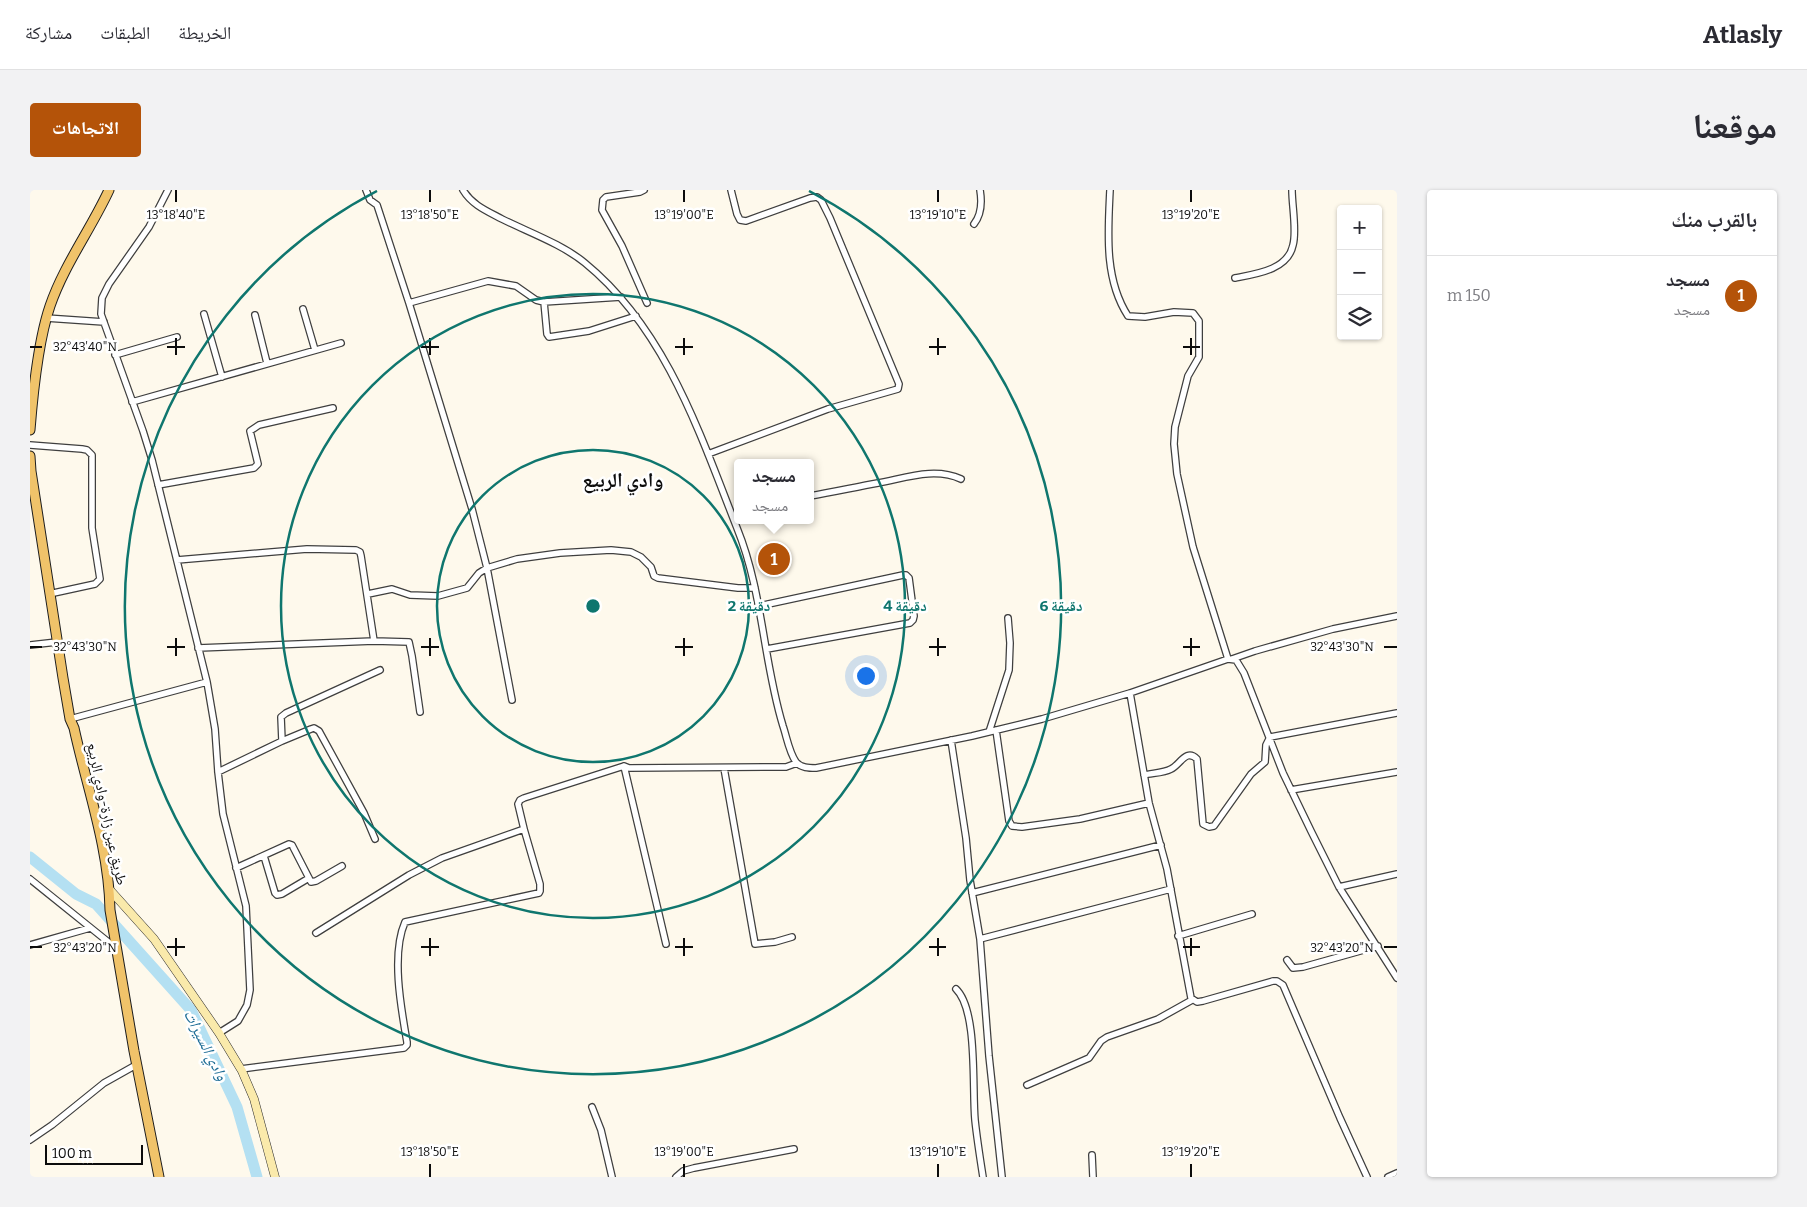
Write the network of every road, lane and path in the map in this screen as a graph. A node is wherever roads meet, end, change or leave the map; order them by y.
1 (109, 190) edge
2 (168, 190) edge
3 (366, 190) edge
4 (463, 190) edge
5 (644, 190) edge
6 (731, 190) edge
7 (980, 190) edge
8 (1110, 190) edge
9 (1292, 190) edge
10 (974, 224) dead end
11 (1235, 278) dead end
12 (621, 297) junction
13 (544, 302) junction
14 (409, 303) junction
15 (647, 303) dead end
16 (303, 309) dead end
17 (204, 314) dead end
18 (254, 316) dead end
19 (636, 316) junction
20 (46, 318) junction
21 (104, 322) junction
22 (177, 337) dead end
23 (341, 343) dead end
24 (315, 350) junction
25 (115, 355) junction
26 (268, 364) junction
27 (222, 377) junction
28 (32, 393) edge
29 (132, 402) junction
30 (333, 408) dead end
31 (30, 430) edge
32 (30, 445) edge
33 (708, 454) junction
34 (30, 456) edge
35 (961, 479) dead end
36 (158, 486) junction
37 (814, 495) edge
38 (734, 513) edge
39 (737, 524) edge
40 (177, 560) junction
41 (487, 568) junction
42 (755, 588) junction
43 (49, 594) junction
44 (368, 594) junction
45 (759, 606) junction
46 (1397, 616) edge
47 (1008, 618) dead end
48 (374, 641) junction
49 (57, 642) junction
50 (30, 645) edge
51 (198, 648) junction
52 (766, 649) junction
53 (1230, 659) junction
54 (380, 670) dead end
55 (207, 682) junction
56 (1130, 693) junction
57 (512, 700) dead end
58 (420, 712) dead end
59 (1397, 713) edge
60 (70, 719) junction
61 (993, 731) junction
62 (1270, 737) junction
63 (951, 740) junction
64 (282, 741) junction
65 (797, 763) junction
66 (624, 766) junction
67 (724, 768) junction
68 (218, 772) junction
69 (1397, 772) edge
70 (1144, 775) junction
71 (1290, 790) junction
72 (1149, 803) junction
73 (524, 829) junction
74 (375, 839) dead end
75 (1161, 844) junction
76 (264, 856) junction
77 (342, 866) dead end
78 (236, 868) junction
79 (1397, 874) edge
80 (309, 878) junction
81 (30, 879) edge
82 (1339, 887) junction
83 (1171, 889) junction
84 (110, 890) junction
85 (972, 893) junction
86 (1252, 914) dead end
87 (90, 928) junction
88 (316, 933) dead end
89 (1178, 936) junction
90 (792, 937) dead end
91 (980, 939) junction
92 (30, 944) edge
93 (666, 944) dead end
94 (1378, 946) junction
95 (117, 949) junction
96 (1287, 960) dead end
97 (1397, 978) edge
98 (956, 989) dead end
99 (1192, 1000) junction
100 (219, 1033) junction
101 (136, 1065) junction
102 (241, 1069) junction
103 (1027, 1085) dead end
104 (592, 1107) dead end
105 (30, 1140) edge
106 (794, 1149) dead end
107 (1092, 1155) dead end
108 (1397, 1173) edge
109 (159, 1177) edge
110 (275, 1177) edge
111 (612, 1177) edge
112 (676, 1177) edge
113 (983, 1177) edge
114 (1002, 1177) edge
115 (1093, 1177) edge
116 (1367, 1177) edge
117 (1388, 1177) edge

1 - 20 main road
2 - 21 street
3 - 14 street
4 - 12 street
5 - 15 street
6 - 33 street
7 - 10 street
8 - 53 street
9 - 11 street
12 - 13 street
12 - 19 street
13 - 14 street
13 - 19 street
14 - 41 street
16 - 24 street
17 - 27 street
18 - 26 street
19 - 33 street
20 - 21 street
20 - 28 main road
21 - 25 street
22 - 25 street
23 - 24 street
24 - 26 street
25 - 29 street
26 - 27 street
27 - 29 street
28 - 31 main road
29 - 36 street
30 - 36 street
32 - 43 street
33 - 38 street
34 - 43 main road, طريق عين زارة-وادي الربيع
35 - 37 street
36 - 40 street
39 - 42 street
40 - 44 street
40 - 51 street
41 - 42 street
41 - 44 street
41 - 57 street
42 - 45 street
43 - 49 main road, طريق عين زارة-وادي الربيع
44 - 48 street
45 - 52 street
45 - 52 street
46 - 53 street
47 - 61 street
48 - 51 street
48 - 58 street
49 - 50 street
49 - 60 main road, طريق عين زارة-وادي الربيع
51 - 55 street
52 - 65 street
53 - 56 street
53 - 62 street
54 - 64 street
55 - 60 street
55 - 68 street
56 - 61 street
56 - 70 street
59 - 62 street
60 - 84 main road, طريق عين زارة-وادي الربيع
61 - 63 street
61 - 72 street
62 - 70 street
62 - 71 street
63 - 65 street
63 - 85 street
64 - 68 street
64 - 74 street
65 - 67 street
66 - 67 street
66 - 73 street
66 - 93 street
67 - 90 street
68 - 78 street
69 - 71 street
70 - 72 street
71 - 82 street
72 - 75 street
73 - 88 street
73 - 102 street
75 - 83 street
75 - 85 street
76 - 78 street
76 - 80 street
76 - 80 street
77 - 80 street
78 - 100 street
79 - 82 street
81 - 87 street
82 - 94 street
83 - 89 street
83 - 91 street
84 - 95 main road, طريق عين زارة-وادي الربيع
84 - 100 main road
85 - 91 street
86 - 89 street
87 - 92 street
87 - 95 street
89 - 99 street
91 - 114 street
94 - 96 street
94 - 97 street
95 - 101 main road, طريق عين زارة-وادي الربيع
98 - 113 street
99 - 103 street
99 - 116 street
100 - 102 main road
101 - 105 street
101 - 109 main road, طريق عين زارة-وادي الربيع
102 - 110 main road
104 - 111 street
106 - 112 street
107 - 115 street
108 - 117 street

